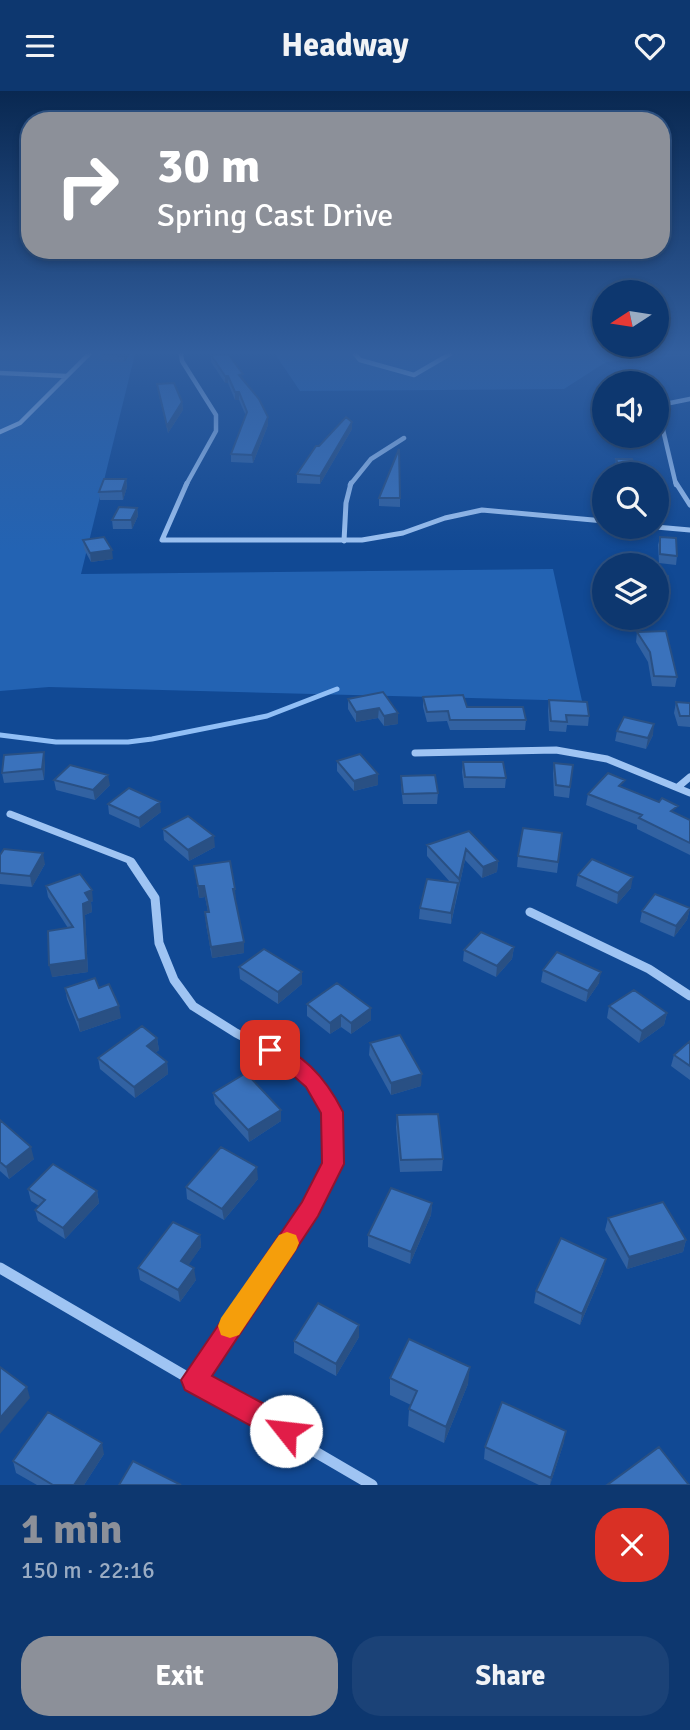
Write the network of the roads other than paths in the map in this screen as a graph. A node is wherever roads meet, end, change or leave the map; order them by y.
1 (24, 419) edge
2 (216, 419) edge
3 (660, 419) edge
4 (0, 432) edge
5 (404, 438) dead end
6 (690, 505) edge
7 (592, 520) edge
8 (669, 528) edge
9 (690, 530) edge
10 (344, 541) junction
11 (415, 753) dead end
12 (690, 777) edge
13 (678, 787) junction
14 (690, 793) edge
15 (10, 814) dead end
16 (530, 912) dead end
17 (690, 996) edge
18 (0, 1268) edge
19 (194, 1380) junction
20 (372, 1485) edge

1 - 4 street
2 - 10 street
3 - 6 street
5 - 10 street
7 - 10 street
8 - 9 street
11 - 13 street
12 - 13 street
13 - 14 street
15 - 19 street
16 - 17 street
18 - 19 street
19 - 20 street

